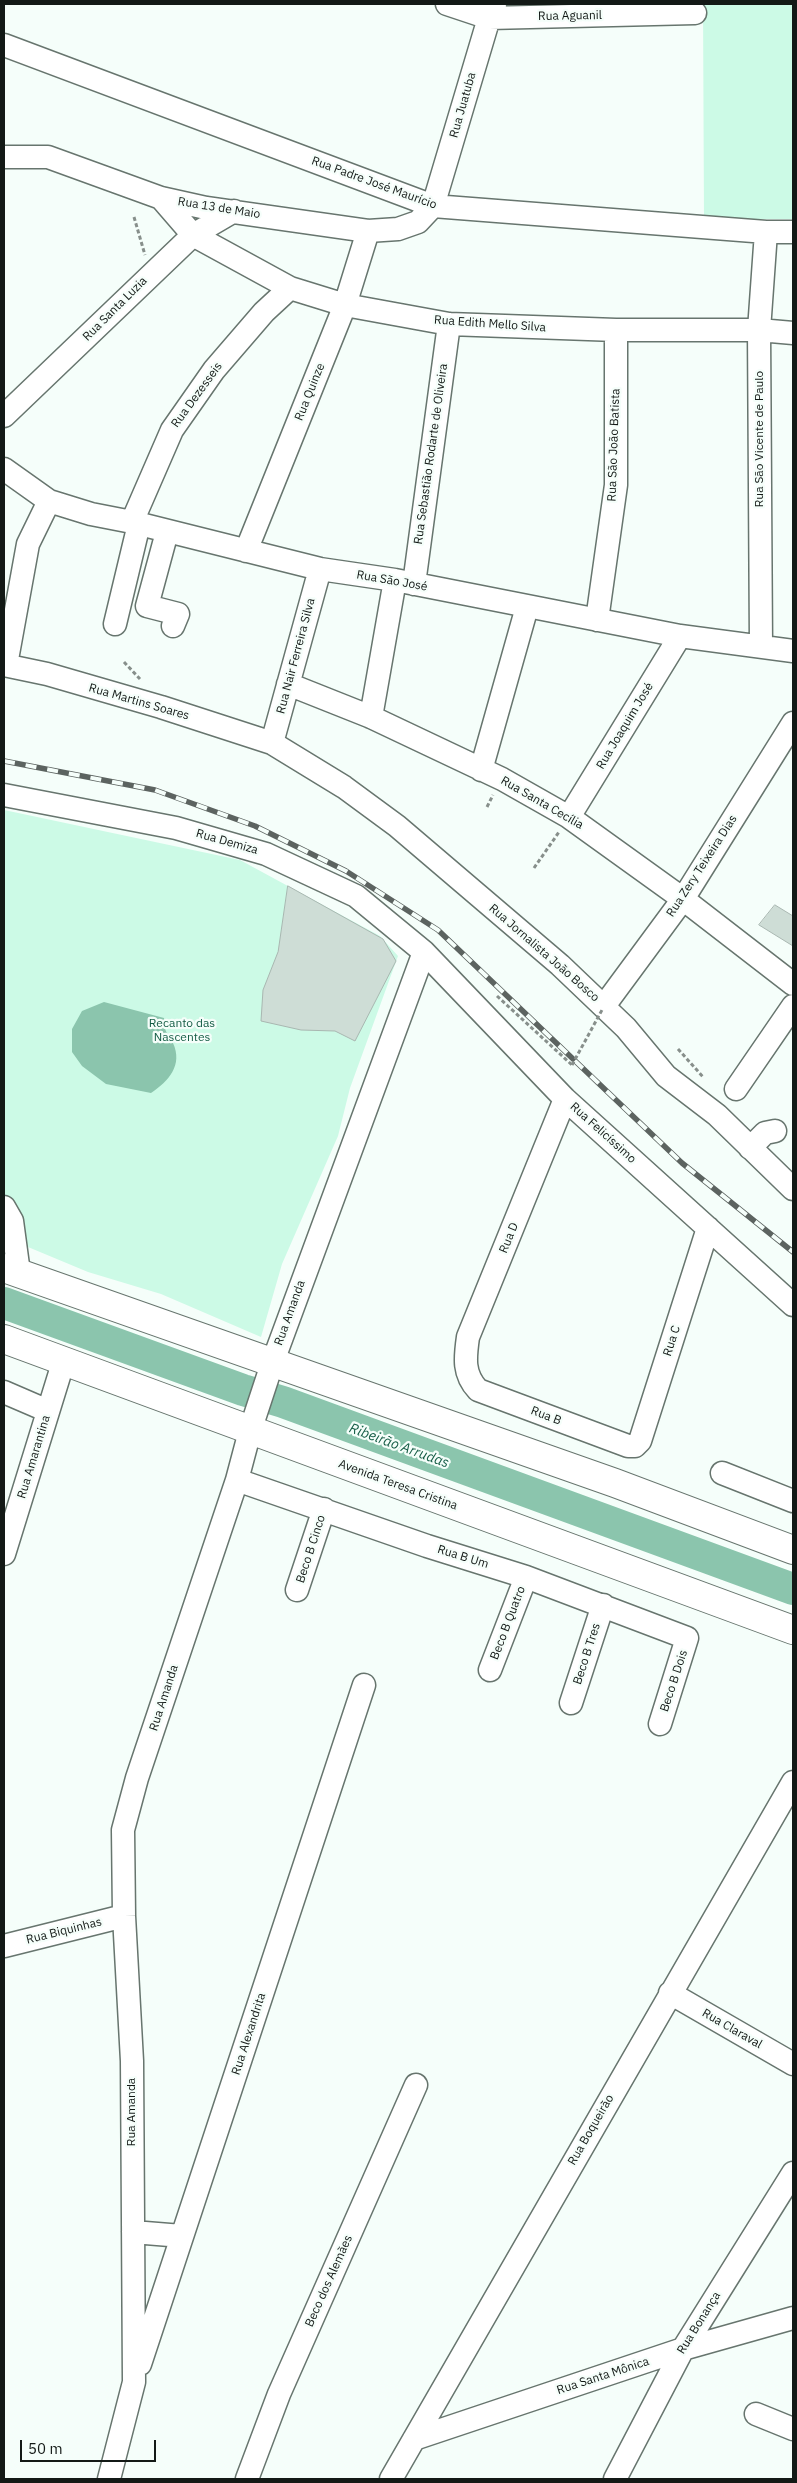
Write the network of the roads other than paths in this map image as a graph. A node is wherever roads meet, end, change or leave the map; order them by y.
1 (446, 4) edge
2 (492, 11) edge
3 (695, 13) dead end
4 (4, 45) edge
5 (4, 157) edge
6 (161, 198) junction
7 (433, 206) junction
8 (234, 211) junction
9 (368, 230) junction
10 (766, 232) junction
11 (793, 232) edge
12 (193, 235) junction
13 (290, 288) junction
14 (345, 305) junction
15 (448, 324) junction
16 (616, 330) junction
17 (760, 330) junction
18 (793, 333) edge
19 (4, 416) edge
20 (4, 469) edge
21 (49, 500) junction
22 (136, 523) junction
23 (167, 532) junction
24 (246, 551) junction
25 (320, 569) junction
26 (404, 582) junction
27 (528, 607) junction
28 (597, 620) junction
29 (115, 624) dead end
30 (173, 626) dead end
31 (680, 636) junction
32 (761, 646) junction
33 (793, 651) edge
34 (5, 665) edge
35 (288, 684) junction
36 (371, 717) junction
37 (793, 723) edge
38 (272, 743) junction
39 (481, 770) junction
40 (4, 794) edge
41 (569, 817) junction
42 (683, 899) junction
43 (424, 952) junction
44 (793, 984) edge
45 (603, 1008) junction
46 (792, 1009) edge
47 (736, 1088) dead end
48 (565, 1099) junction
49 (775, 1131) dead end
50 (750, 1148) junction
51 (793, 1189) edge
52 (4, 1207) edge
53 (708, 1228) junction
54 (11, 1270) edge
55 (793, 1305) edge
56 (4, 1340) edge
57 (64, 1360) junction
58 (270, 1372) junction
59 (468, 1380) joint
60 (4, 1392) edge
61 (48, 1411) junction
62 (253, 1423) junction
63 (628, 1446) joint
64 (722, 1473) dead end
65 (237, 1480) junction
66 (793, 1499) edge
67 (324, 1509) junction
68 (793, 1550) edge
69 (4, 1554) edge
70 (526, 1577) junction
71 (297, 1590) dead end
72 (603, 1605) junction
73 (793, 1630) edge
74 (687, 1638) joint
75 (490, 1670) dead end
76 (364, 1686) dead end
77 (571, 1703) dead end
78 (660, 1724) dead end
79 (793, 1782) edge
80 (124, 1916) junction
81 (4, 1946) edge
82 (670, 1994) junction
83 (793, 2064) edge
84 (416, 2085) dead end
85 (793, 2173) edge
86 (133, 2232) junction
87 (182, 2236) junction
88 (793, 2318) edge
89 (682, 2349) junction
90 (134, 2382) junction
91 (756, 2414) dead end
92 (793, 2429) edge
93 (414, 2438) junction
94 (109, 2479) edge
95 (247, 2479) edge
96 (391, 2479) edge
97 (615, 2479) edge

1 - 2 street, Rua Aguanil
2 - 3 street, Rua Aguanil
2 - 7 street, Rua Juatuba
4 - 7 street, Rua Padre José Maurício
5 - 6 street, Rua 13 de Maio
6 - 8 street, Rua 13 de Maio
6 - 12 street, Rua Edith Mello Silva
7 - 9 street, Rua 13 de Maio
7 - 10 street, Rua Padre José Maurício
8 - 9 street, Rua 13 de Maio
8 - 12 street, Rua Santa Luzia
9 - 14 street, Rua Quinze
10 - 11 street, Rua Padre José Maurício
10 - 17 street, Rua São Vicente de Paulo
12 - 13 street, Rua Edith Mello Silva
12 - 19 street, Rua Santa Luzia
13 - 14 street, Rua Edith Mello Silva
13 - 22 street, Rua Dezesseis
14 - 15 street, Rua Edith Mello Silva
14 - 24 street, Rua Quinze
15 - 16 street, Rua Edith Mello Silva
15 - 26 street, Rua Sebastião Rodarte de Oliveira
16 - 17 street, Rua Edith Mello Silva
16 - 28 street, Rua São João Batista
17 - 18 street, Rua Edith Mello Silva
17 - 32 street, Rua São Vicente de Paulo
20 - 21 street, Rua São José
21 - 22 street, Rua São José
21 - 34 street
22 - 23 street, Rua São José
22 - 29 street, Rua Dezesseis
23 - 24 street, Rua São José
23 - 30 street
24 - 25 street, Rua São José
25 - 26 street, Rua São José
25 - 35 street, Rua Nair Ferreira Silva
26 - 27 street, Rua São José
26 - 36 street, Rua Sebastião Rodarte de Oliveira
27 - 28 street, Rua São José
27 - 39 street
28 - 31 street, Rua São José
31 - 32 street, Rua São José
31 - 41 street, Rua Joaquim José
32 - 33 street, Rua São José
34 - 38 street, Rua Martins Soares
35 - 36 street, Rua Santa Cecília
35 - 38 street, Rua Nair Ferreira Silva
36 - 39 street, Rua Santa Cecília
37 - 42 street, Rua Zery Teixeira Dias
38 - 45 street, Rua Jornalista João Bosco
39 - 41 street, Rua Santa Cecília
40 - 43 street, Rua Demiza
41 - 42 street, Rua Santa Cecília
42 - 44 street, Rua Santa Cecília
42 - 45 street, Rua Zery Teixeira Dias
43 - 48 street, Rua Felicíssimo
43 - 58 street, Rua Amanda
45 - 50 street, Rua Jornalista João Bosco
46 - 47 street
48 - 53 street, Rua Felicíssimo
48 - 59 street, Rua D
49 - 50 street
50 - 51 street, Rua Jornalista João Bosco
52 - 54 street
53 - 55 street, Rua Felicíssimo
53 - 63 street, Rua C
54 - 58 main road
56 - 57 main road, Avenida Teresa Cristina
57 - 61 street, Rua Amarantina
57 - 62 main road, Avenida Teresa Cristina
58 - 62 street, Rua Amanda
58 - 68 main road
59 - 63 street, Rua B
60 - 61 street
61 - 69 street, Rua Amarantina
62 - 65 street, Rua Amanda
62 - 73 main road, Avenida Teresa Cristina
64 - 66 street
65 - 67 street, Rua B Um
65 - 80 street, Rua Amanda
67 - 70 street, Rua B Um
67 - 71 street, Beco B Cinco
70 - 72 street, Rua B Um
70 - 75 street, Beco B Quatro
72 - 74 street, Rua B Um
72 - 77 street, Beco B Tres
74 - 78 street, Beco B Dois
76 - 87 street, Rua Alexandrita
79 - 82 street, Rua Boqueirão
80 - 81 street, Rua Biquinhas
80 - 86 street, Rua Amanda
82 - 83 street, Rua Claraval
82 - 93 street, Rua Boqueirão
84 - 95 street, Beco dos Alemães
85 - 89 street, Rua Bonança
86 - 87 street
86 - 90 street, Rua Amanda
87 - 90 street, Rua Alexandrita
88 - 89 street, Rua Santa Mônica
89 - 93 street, Rua Santa Mônica
89 - 97 street, Rua Bonança
90 - 94 street, Rua Amanda
91 - 92 street
93 - 96 street, Rua Boqueirão

